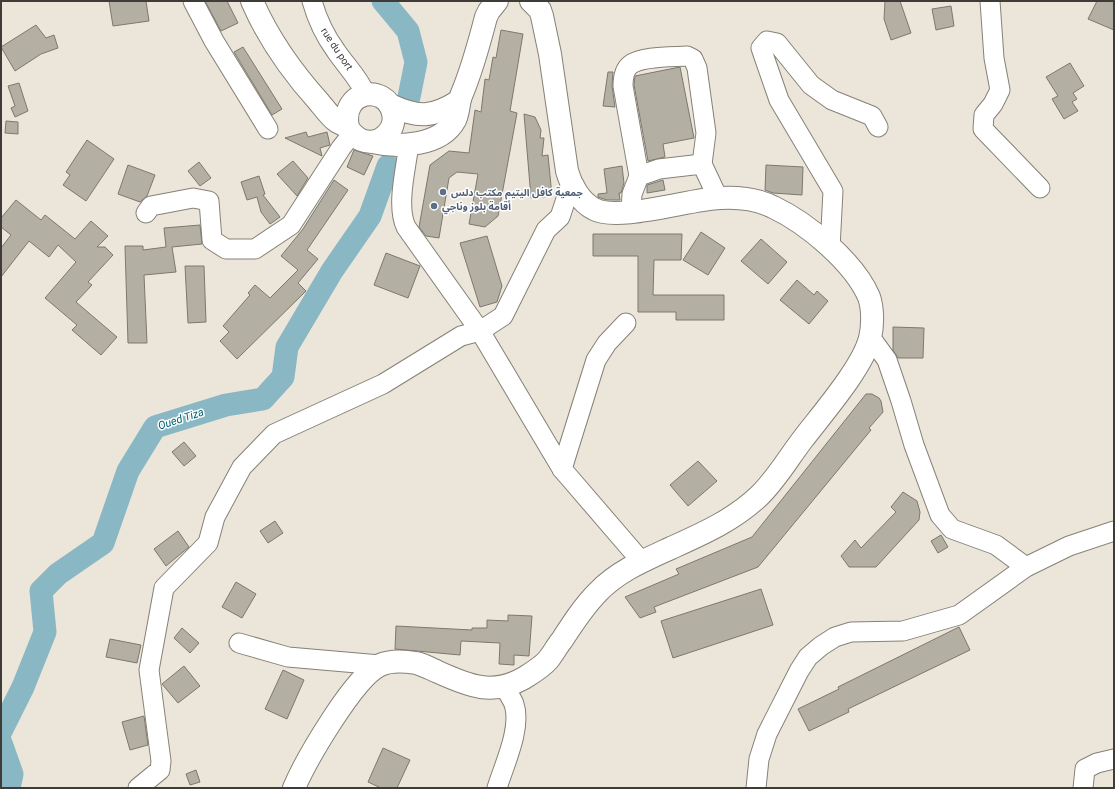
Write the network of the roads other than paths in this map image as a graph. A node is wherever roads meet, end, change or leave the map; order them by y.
1 (193, 1) edge
2 (252, 1) edge
3 (312, 1) edge
4 (497, 1) edge
5 (531, 1) edge
6 (990, 1) edge
7 (359, 98) junction
8 (459, 101) junction
9 (321, 104) junction
10 (390, 105) junction
11 (878, 127) dead end
12 (268, 129) dead end
13 (350, 131) junction
14 (373, 142) junction
15 (409, 144) junction
16 (702, 164) junction
17 (639, 176) junction
18 (571, 184) junction
19 (1040, 188) dead end
20 (718, 198) junction
21 (631, 211) junction
22 (146, 213) dead end
23 (830, 248) junction
24 (626, 323) dead end
25 (480, 331) junction
26 (871, 338) junction
27 (562, 469) junction
28 (1114, 531) edge
29 (642, 562) junction
30 (1026, 567) junction
31 (239, 643) dead end
32 (380, 665) junction
33 (505, 688) junction
34 (1114, 759) edge
35 (138, 788) edge
36 (294, 788) edge
37 (497, 788) edge
38 (756, 788) edge
39 (1083, 788) edge

1 - 12 street
2 - 9 main road
3 - 7 street, rue du port
4 - 8 main road
5 - 18 main road
6 - 19 street
7 - 9 main road
7 - 10 main road
7 - 13 main road
8 - 10 main road
8 - 15 main road
9 - 13 main road
10 - 14 main road
11 - 23 street
13 - 14 main road
13 - 22 street
14 - 15 main road
15 - 25 street
16 - 17 street
16 - 17 street
16 - 20 street
17 - 21 street
18 - 21 main road
18 - 25 street
20 - 21 main road
20 - 23 main road
23 - 26 main road
24 - 27 street
25 - 27 street
25 - 35 street
26 - 29 main road
26 - 30 street
27 - 29 street
28 - 30 street
29 - 33 main road
30 - 38 street
31 - 32 street
32 - 33 main road
32 - 36 main road
33 - 37 street
34 - 39 street

